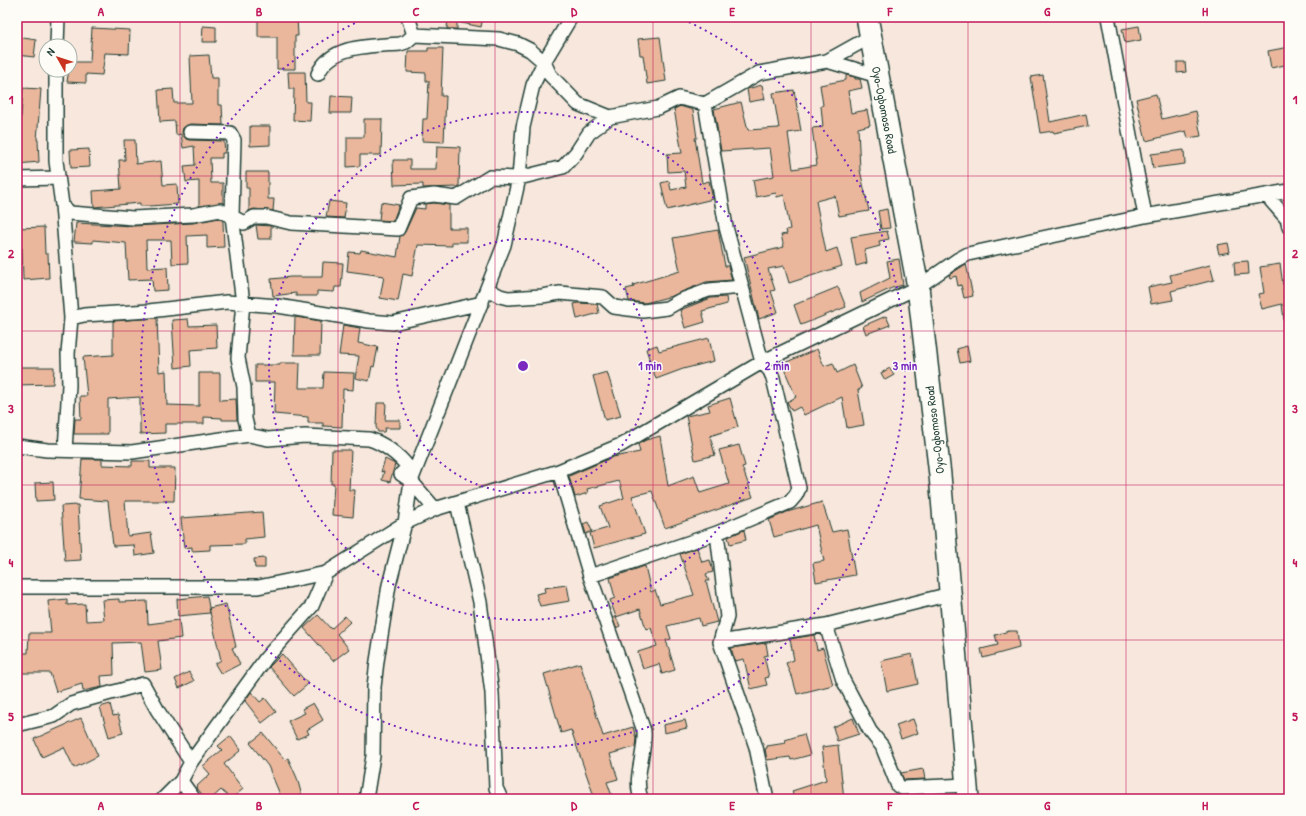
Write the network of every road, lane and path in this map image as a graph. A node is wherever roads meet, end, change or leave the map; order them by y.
1 (58, 17) edge
2 (408, 17) edge
3 (571, 17) edge
4 (1108, 17) edge
5 (869, 27) edge
6 (414, 35) junction
7 (57, 38) edge
8 (827, 61) junction
9 (544, 62) junction
10 (318, 74) dead end
11 (878, 76) junction
12 (56, 78) edge
13 (705, 104) junction
14 (610, 117) junction
15 (190, 132) dead end
16 (58, 178) junction
17 (519, 178) junction
18 (17, 179) edge
19 (1289, 191) edge
20 (1267, 196) junction
21 (65, 213) junction
22 (232, 216) junction
23 (1145, 216) junction
24 (1288, 218) edge
25 (742, 286) junction
26 (918, 287) junction
27 (488, 289) junction
28 (243, 303) junction
29 (482, 303) junction
30 (71, 318) junction
31 (762, 362) junction
32 (249, 435) junction
33 (17, 446) edge
34 (65, 450) junction
35 (560, 471) junction
36 (411, 482) junction
37 (456, 503) junction
38 (435, 510) junction
39 (404, 523) junction
40 (717, 533) junction
41 (326, 573) junction
42 (590, 576) junction
43 (17, 587) edge
44 (950, 594) junction
45 (826, 624) junction
46 (720, 642) junction
47 (17, 725) edge
48 (190, 762) junction
49 (181, 781) junction
50 (967, 792) edge
51 (497, 795) edge
52 (163, 799) edge
53 (194, 799) edge
54 (366, 799) edge
55 (641, 799) edge
56 (767, 799) edge

1 - 7 street
2 - 6 street
3 - 9 street
4 - 23 street
5 - 8 street
5 - 11 highway, Oyo-Ogbomoso Road
6 - 9 street
6 - 10 street
8 - 11 street
8 - 13 street
9 - 14 street
9 - 17 street
11 - 26 highway, Oyo-Ogbomoso Road
12 - 16 street
13 - 14 street
13 - 25 street
14 - 17 street
15 - 22 street
16 - 18 street
16 - 21 street
17 - 22 street
17 - 27 street
19 - 20 street
20 - 23 street
20 - 24 street
21 - 22 street
21 - 30 street
22 - 28 street
23 - 26 street
25 - 27 street
25 - 31 street
26 - 31 street
26 - 44 highway, Oyo-Ogbomoso Road
27 - 29 street
28 - 29 street
28 - 30 street
28 - 32 street
29 - 36 street
30 - 34 street
31 - 35 street
31 - 40 street
32 - 34 street
32 - 36 street
33 - 34 street
35 - 37 street
35 - 42 street
36 - 38 street
36 - 39 street
37 - 38 street
37 - 51 street
38 - 39 street
39 - 41 street
39 - 54 street
40 - 42 street
40 - 46 street
41 - 43 street
41 - 48 street
42 - 55 street
44 - 45 street
44 - 50 highway, Oyo-Ogbomoso Road
45 - 46 street
45 - 50 street
46 - 56 street
47 - 48 street
48 - 49 street
49 - 52 street
49 - 53 street

